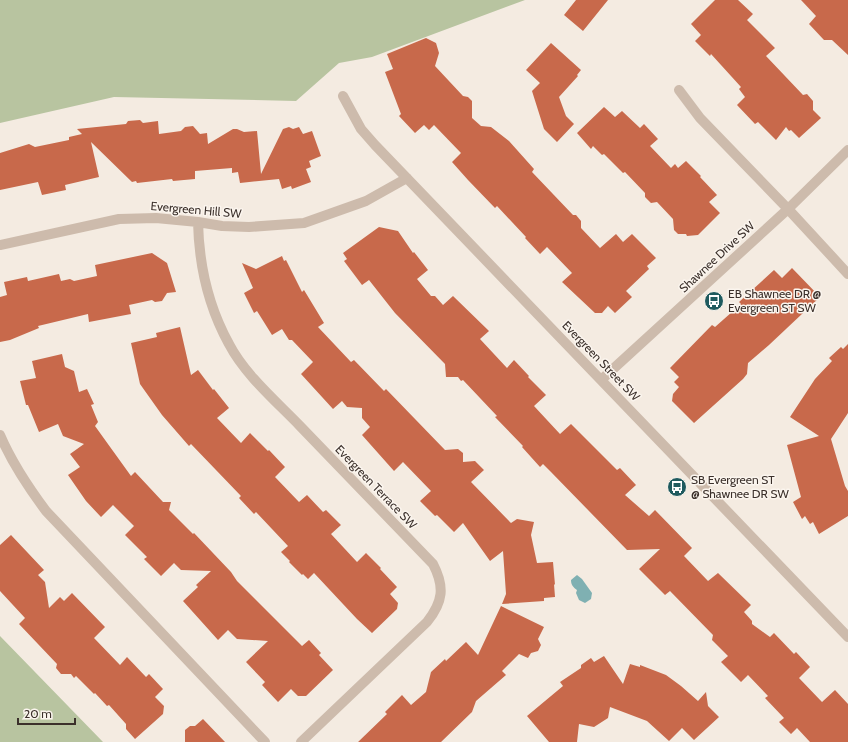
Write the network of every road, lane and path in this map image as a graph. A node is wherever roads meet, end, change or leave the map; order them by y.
1 (679, 90) dead end
2 (343, 96) dead end
3 (848, 150) edge
4 (407, 178) junction
5 (788, 209) junction
6 (198, 222) junction
7 (0, 246) edge
8 (848, 274) edge
9 (602, 380) junction
10 (0, 435) edge
11 (848, 637) edge
12 (265, 742) edge
13 (301, 742) edge

1 - 5 street
2 - 4 street, Evergreen Street SW
3 - 5 street, Shawnee Drive SW
4 - 6 street, Evergreen Hill SW
4 - 9 street, Evergreen Street SW
5 - 8 street
5 - 9 street, Shawnee Drive SW
6 - 7 street, Evergreen Hill SW
6 - 13 street, Evergreen Terrace SW
9 - 11 street, Evergreen Street SW
10 - 12 street

